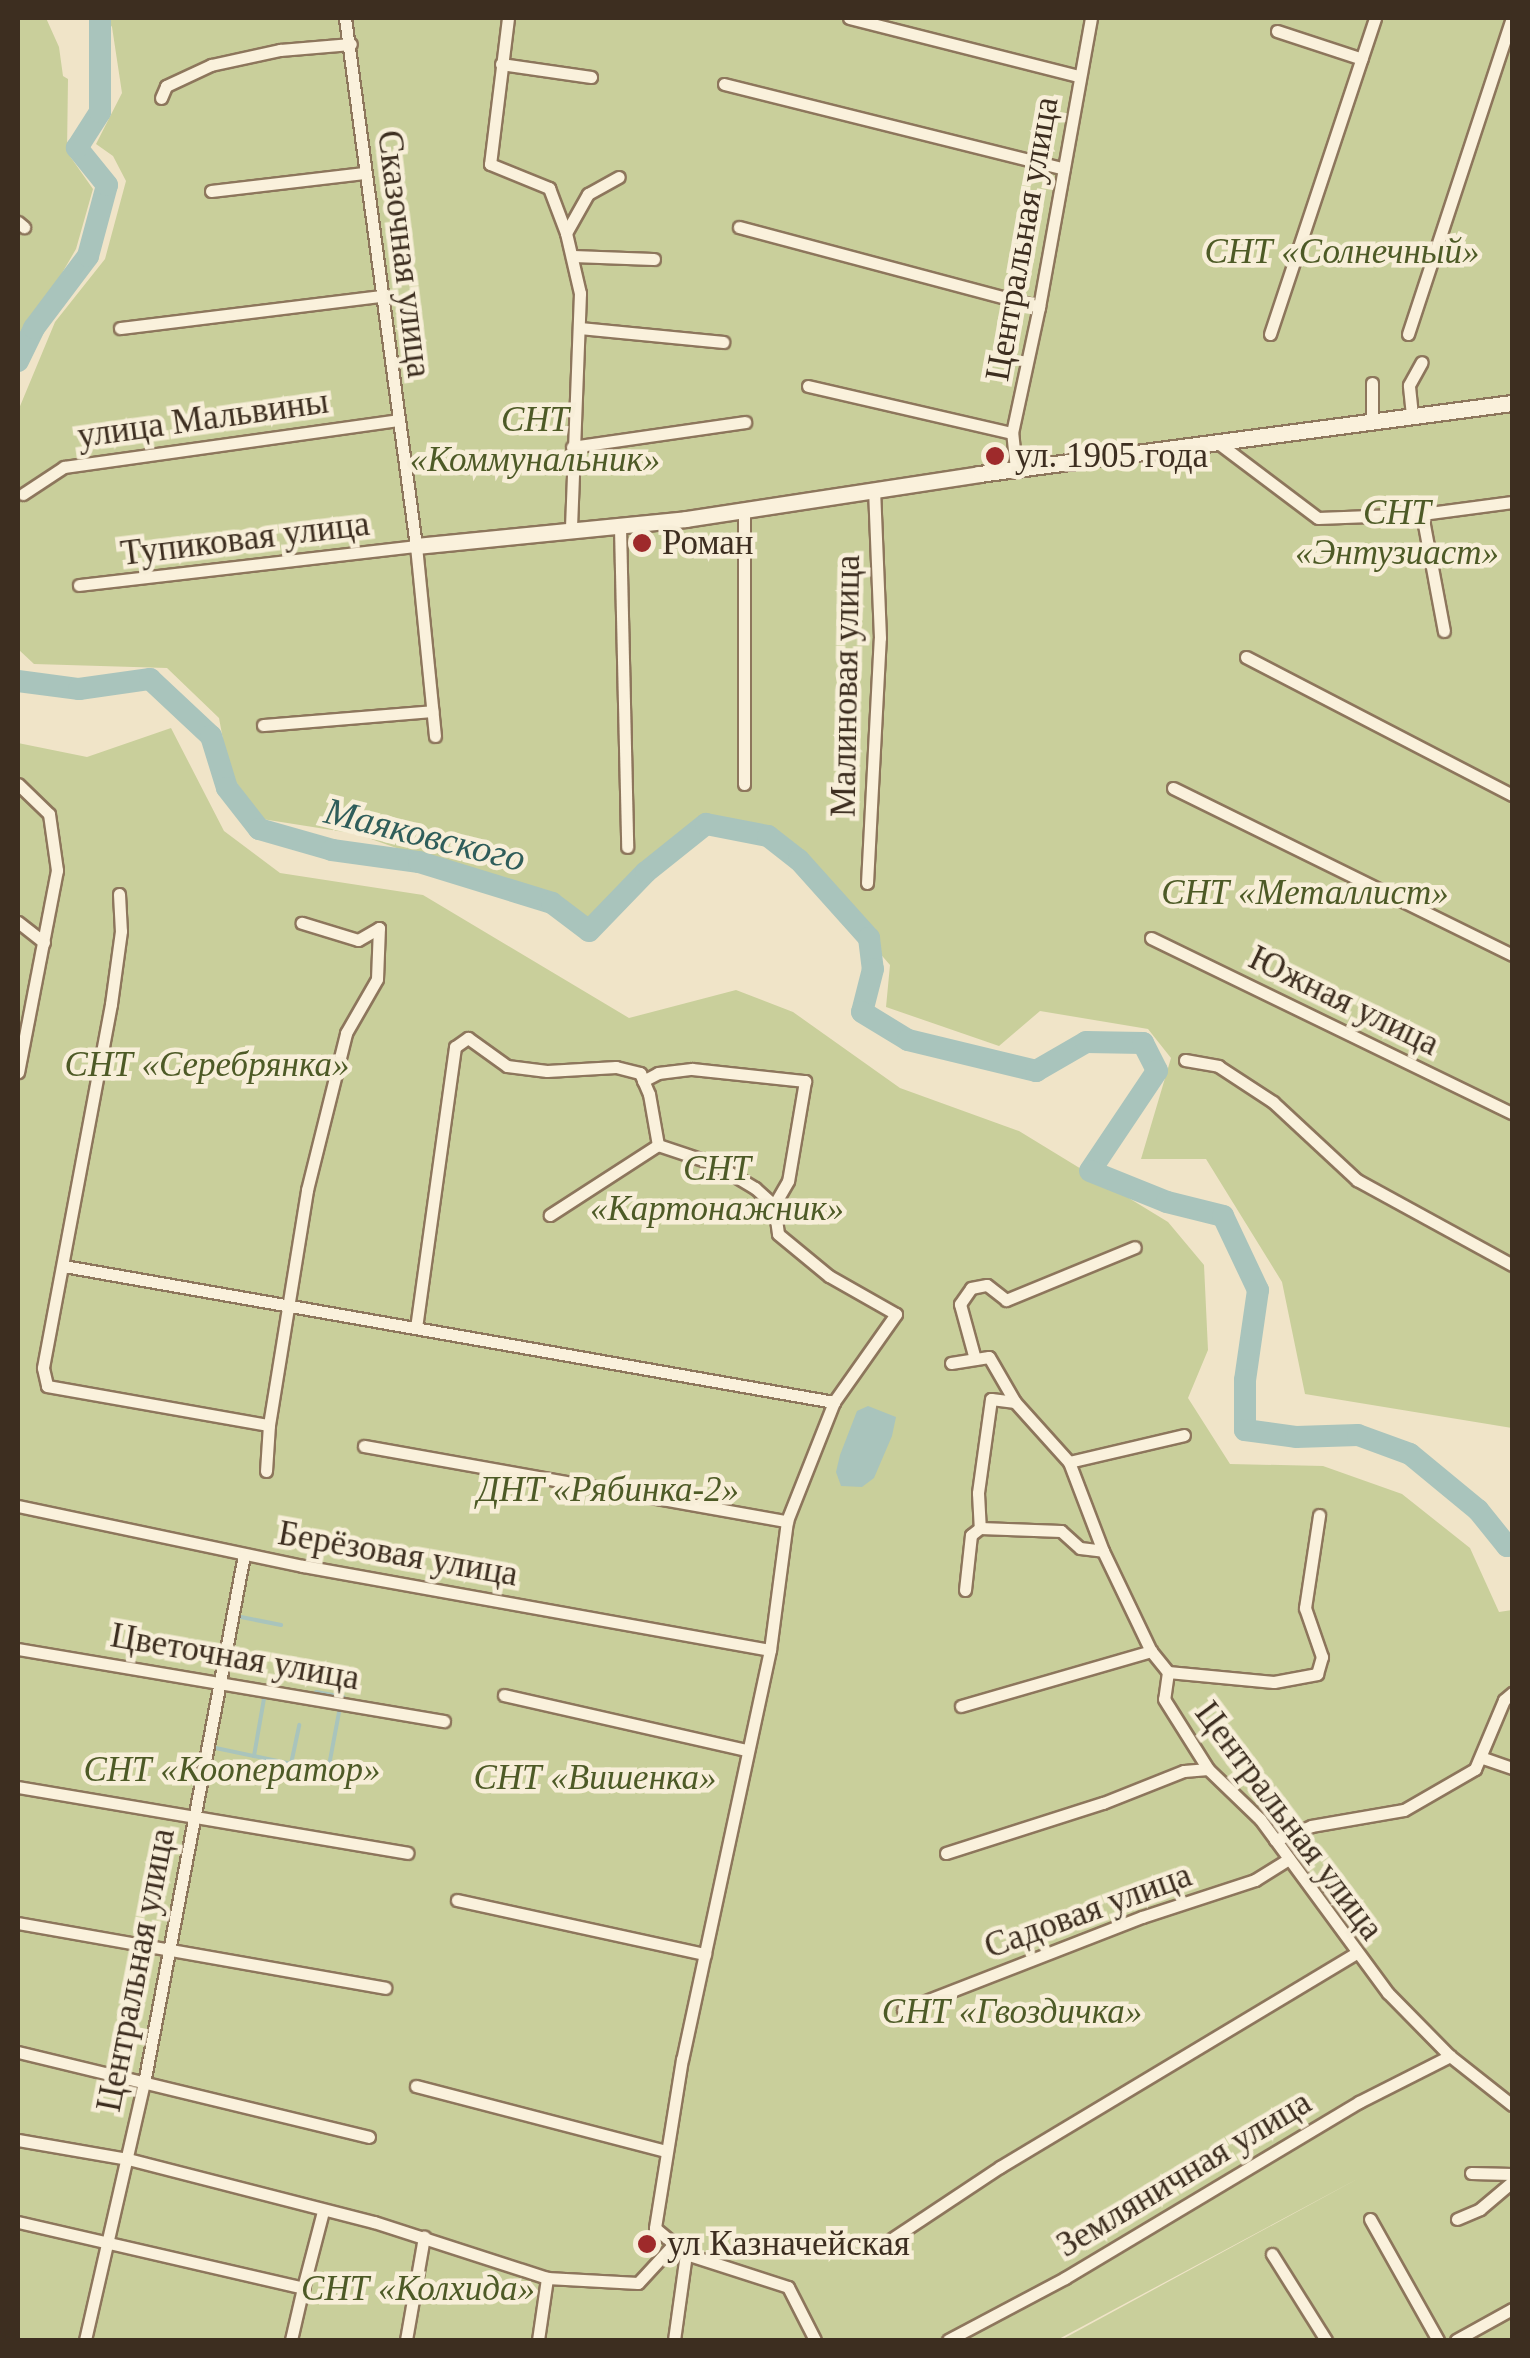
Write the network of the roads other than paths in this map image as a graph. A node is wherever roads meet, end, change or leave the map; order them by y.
1 (345, 18) edge
2 (508, 18) edge
3 (849, 18) edge
4 (1090, 18) edge
5 (1376, 18) edge
6 (1512, 18) edge
7 (1276, 32) dead end
8 (351, 44) junction
9 (1362, 59) junction
10 (501, 64) junction
11 (591, 76) dead end
12 (1078, 76) junction
13 (724, 84) dead end
14 (161, 98) dead end
15 (1064, 169) junction
16 (364, 174) junction
17 (619, 178) dead end
18 (211, 191) dead end
19 (739, 228) dead end
20 (566, 233) junction
21 (572, 256) junction
22 (654, 259) dead end
23 (380, 296) junction
24 (1039, 307) junction
25 (120, 328) dead end
26 (580, 328) junction
27 (1270, 334) dead end
28 (1408, 334) dead end
29 (723, 342) dead end
30 (1422, 362) dead end
31 (1372, 384) dead end
32 (808, 386) dead end
33 (1512, 403) edge
34 (1412, 415) junction
35 (398, 420) junction
36 (1372, 420) junction
37 (744, 422) dead end
38 (1012, 434) junction
39 (1221, 445) junction
40 (572, 447) junction
41 (1016, 469) junction
42 (874, 490) junction
43 (24, 494) dead end
44 (1512, 502) edge
45 (744, 510) junction
46 (1422, 514) junction
47 (620, 528) junction
48 (572, 530) junction
49 (416, 546) junction
50 (80, 586) dead end
51 (1444, 631) dead end
52 (1246, 657) dead end
53 (432, 711) junction
54 (263, 725) dead end
55 (435, 736) dead end
56 (18, 784) edge
57 (744, 784) dead end
58 (1173, 788) dead end
59 (1512, 794) edge
60 (627, 848) dead end
61 (867, 883) dead end
62 (119, 894) dead end
63 (18, 922) edge
64 (302, 923) dead end
65 (1151, 938) dead end
66 (44, 942) junction
67 (1512, 955) edge
68 (1185, 1060) dead end
69 (18, 1072) edge
70 (643, 1081) junction
71 (1512, 1113) edge
72 (658, 1145) junction
73 (774, 1205) junction
74 (550, 1215) dead end
75 (1136, 1247) dead end
76 (64, 1266) junction
77 (1512, 1266) edge
78 (288, 1306) junction
79 (416, 1328) junction
80 (975, 1359) junction
81 (950, 1363) dead end
82 (834, 1402) junction
83 (1015, 1402) junction
84 (269, 1425) junction
85 (1184, 1435) dead end
86 (364, 1446) dead end
87 (1069, 1462) junction
88 (266, 1471) dead end
89 (18, 1506) edge
90 (1319, 1515) dead end
91 (786, 1521) junction
92 (980, 1528) junction
93 (1103, 1551) junction
94 (244, 1555) junction
95 (965, 1590) dead end
96 (18, 1649) edge
97 (770, 1650) junction
98 (1151, 1650) junction
99 (1168, 1672) junction
100 (218, 1680) junction
101 (1512, 1693) edge
102 (504, 1695) dead end
103 (961, 1706) dead end
104 (444, 1721) dead end
105 (747, 1750) junction
106 (1484, 1758) junction
107 (1512, 1768) edge
108 (1208, 1770) junction
109 (18, 1786) edge
110 (192, 1816) junction
111 (1275, 1840) junction
112 (407, 1853) dead end
113 (946, 1853) dead end
114 (1289, 1859) junction
115 (457, 1900) dead end
116 (18, 1923) edge
117 (168, 1949) junction
118 (705, 1954) junction
119 (1355, 1954) junction
120 (384, 1988) dead end
121 (902, 2010) dead end
122 (18, 2052) edge
123 (1450, 2056) junction
124 (144, 2083) junction
125 (416, 2086) dead end
126 (1512, 2105) edge
127 (370, 2137) dead end
128 (18, 2140) edge
129 (664, 2151) junction
130 (128, 2160) junction
131 (1471, 2173) dead end
132 (1512, 2178) edge
133 (323, 2211) junction
134 (1370, 2219) dead end
135 (1457, 2219) dead end
136 (18, 2222) edge
137 (424, 2238) junction
138 (106, 2242) junction
139 (884, 2244) dead end
140 (672, 2246) junction
141 (686, 2254) junction
142 (1272, 2254) dead end
143 (547, 2278) junction
144 (303, 2288) junction
145 (1512, 2309) edge
146 (813, 2334) edge
147 (84, 2340) edge
148 (291, 2340) edge
149 (406, 2340) edge
150 (538, 2340) edge
151 (674, 2340) edge
152 (800, 2340) edge
153 (948, 2340) edge
154 (1326, 2340) edge
155 (1438, 2340) edge
156 (1456, 2340) edge

1 - 8 street, Сказочная улица
2 - 10 street
3 - 12 street
4 - 12 street, Центральная улица
5 - 9 street
6 - 28 street
7 - 9 street
8 - 14 street
8 - 16 street, Сказочная улица
9 - 27 street
10 - 11 street
10 - 20 street
12 - 15 street, Центральная улица
13 - 15 street
15 - 24 street, Центральная улица
16 - 18 street
16 - 23 street, Сказочная улица
17 - 20 street
19 - 24 street
20 - 21 street
21 - 22 street
21 - 26 street
23 - 25 street
23 - 35 street, Сказочная улица
24 - 38 street, Центральная улица
26 - 29 street
26 - 40 street
30 - 34 street
31 - 36 street
32 - 38 street
33 - 34 street
34 - 36 street
35 - 43 street, улица Мальвины
35 - 49 street, Сказочная улица
36 - 39 street
37 - 40 street
38 - 41 street, Центральная улица
39 - 41 street
39 - 46 street
40 - 48 street
41 - 42 street
42 - 45 street
42 - 61 street, Малиновая улица
44 - 46 street
45 - 47 street
45 - 57 street
46 - 51 street
47 - 48 street
47 - 60 street
48 - 49 street
49 - 50 street, Тупиковая улица
49 - 53 street, Сказочная улица
52 - 59 street
53 - 54 street
53 - 55 street, Сказочная улица
56 - 66 street
58 - 67 street
62 - 76 street
63 - 66 street
64 - 78 street
65 - 71 street, Южная улица
66 - 69 street
68 - 77 street
70 - 72 street
70 - 73 street
70 - 79 street
72 - 73 street
72 - 74 street
73 - 82 street
75 - 80 street
76 - 78 street
76 - 84 street
78 - 79 street
78 - 84 street
79 - 82 street
80 - 81 street
80 - 83 street, Центральная улица
82 - 91 street
83 - 87 street, Центральная улица
83 - 92 street
84 - 88 street
85 - 87 street
86 - 91 street
87 - 93 street, Центральная улица
89 - 94 street, Берёзовая улица
90 - 99 street
91 - 97 street
92 - 93 street
92 - 95 street
93 - 98 street, Центральная улица
94 - 97 street, Берёзовая улица
94 - 100 street, Центральная улица
96 - 100 street, Цветочная улица
97 - 105 street
98 - 99 street, Центральная улица
98 - 103 street
99 - 108 street, Центральная улица
100 - 104 street, Цветочная улица
100 - 110 street, Центральная улица
101 - 106 street
102 - 105 street
105 - 118 street
106 - 107 street
106 - 111 street
108 - 111 street, Центральная улица
108 - 113 street
109 - 110 street
110 - 112 street
110 - 117 street, Центральная улица
111 - 114 street, Центральная улица
114 - 119 street, Центральная улица
114 - 121 street, Садовая улица
115 - 118 street
116 - 117 street
117 - 120 street
117 - 124 street, Центральная улица
118 - 129 street
119 - 123 street, Центральная улица
119 - 139 street
122 - 124 street
123 - 126 street, Центральная улица
123 - 153 street, Земляничная улица
124 - 127 street
124 - 130 street, Центральная улица
125 - 129 street
128 - 130 street
129 - 140 street
130 - 133 street
130 - 138 street, Центральная улица
131 - 132 street
132 - 135 street
133 - 137 street
133 - 144 street
134 - 155 street
136 - 138 street
137 - 143 street
137 - 149 street
138 - 144 street
138 - 147 street, Центральная улица
140 - 141 street
140 - 143 street
141 - 146 street
141 - 151 street
142 - 154 street
143 - 150 street
144 - 148 street
145 - 156 street
146 - 152 street

